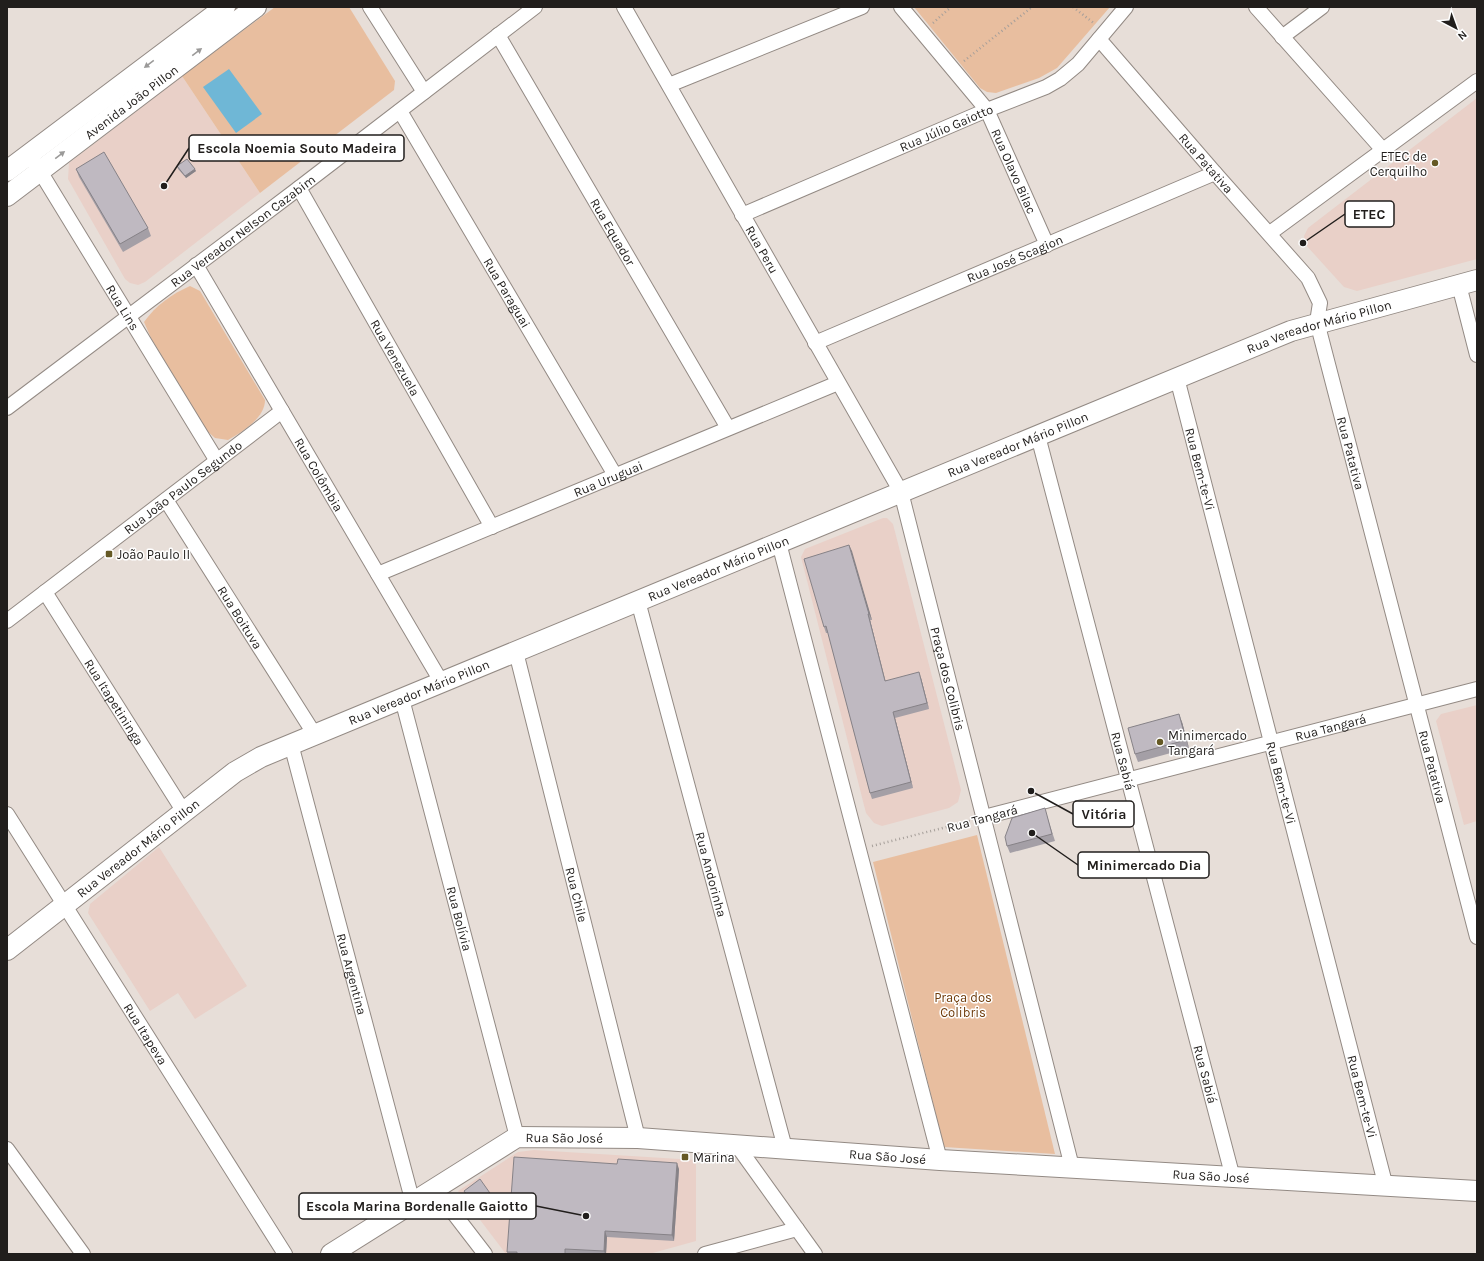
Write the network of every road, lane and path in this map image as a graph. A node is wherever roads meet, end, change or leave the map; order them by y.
1 (225, 7) edge
2 (256, 7) edge
3 (370, 7) edge
4 (535, 7) edge
5 (624, 7) edge
6 (862, 7) edge
7 (901, 7) edge
8 (951, 7) edge
9 (1032, 7) edge
10 (1073, 7) edge
11 (1126, 7) edge
12 (1256, 7) edge
13 (1322, 7) edge
14 (922, 32) junction
15 (498, 35) junction
16 (1102, 36) junction
17 (1282, 36) junction
18 (953, 70) junction
19 (1477, 80) edge
20 (669, 85) junction
21 (424, 92) junction
22 (987, 110) junction
23 (400, 111) junction
24 (1383, 150) junction
25 (35, 162) junction
26 (7, 171) edge
27 (1215, 173) junction
28 (300, 188) junction
29 (7, 196) edge
30 (742, 215) junction
31 (1270, 233) junction
32 (1047, 244) junction
33 (196, 265) junction
34 (1468, 282) edge
35 (129, 316) junction
36 (1317, 322) junction
37 (816, 343) junction
38 (1477, 355) edge
39 (1176, 378) junction
40 (838, 384) junction
41 (7, 408) edge
42 (282, 411) junction
43 (728, 428) junction
44 (1038, 436) junction
45 (217, 462) junction
46 (615, 475) junction
47 (900, 492) junction
48 (166, 500) junction
49 (492, 527) junction
50 (779, 543) junction
51 (378, 574) junction
52 (45, 592) junction
53 (638, 601) junction
54 (7, 621) edge
55 (516, 652) junction
56 (442, 683) junction
57 (1477, 689) edge
58 (402, 699) junction
59 (1417, 705) junction
60 (315, 735) junction
61 (1270, 743) junction
62 (292, 744) junction
63 (1129, 780) junction
64 (184, 812) junction
65 (7, 814) edge
66 (984, 817) junction
67 (859, 850) junction
68 (64, 905) junction
69 (1477, 937) edge
70 (7, 950) edge
71 (517, 1137) junction
72 (638, 1138) junction
73 (736, 1144) junction
74 (785, 1148) junction
75 (7, 1149) edge
76 (940, 1160) junction
77 (1072, 1167) junction
78 (1234, 1178) junction
79 (1386, 1187) junction
80 (435, 1189) junction
81 (1477, 1191) edge
82 (413, 1203) junction
83 (797, 1229) junction
84 (83, 1254) edge
85 (285, 1254) edge
86 (331, 1254) edge
87 (485, 1254) edge
88 (706, 1254) edge
89 (815, 1254) edge

1 -> 25 street, Avenida João Pillon
25 -> 2 street, Avenida João Pillon
3 - 21 street
4 - 15 street, Rua Vereador Nelson Cazabim
5 - 20 street, Rua Peru
6 - 20 street
7 - 14 street, Rua Olavo Bilac
8 - 14 path
9 - 18 path
10 - 16 path
11 - 16 street, Rua Júlio Gaiotto
12 - 17 street
13 - 17 street
14 - 18 street, Rua Olavo Bilac
15 - 21 street, Rua Vereador Nelson Cazabim
15 - 43 street, Rua Equador
16 - 22 street, Rua Júlio Gaiotto
16 - 27 street, Rua Patativa
17 - 24 street
18 - 22 street, Rua Olavo Bilac
19 - 24 street
20 - 30 street, Rua Peru
21 - 23 street, Rua Vereador Nelson Cazabim
22 - 30 street, Rua Júlio Gaiotto
22 - 32 street, Rua Olavo Bilac
23 - 28 street, Rua Vereador Nelson Cazabim
23 - 46 street, Rua Paraguai
24 - 31 street
25 - 26 street, Avenida João Pillon
25 - 29 street, Avenida João Pillon
25 - 35 street, Rua Lins
27 - 31 street, Rua Patativa
27 - 32 street, Rua José Scagion
28 - 33 street, Rua Vereador Nelson Cazabim
28 - 49 street, Rua Venezuela
30 - 37 street, Rua Peru
31 - 36 street, Rua Patativa
32 - 37 street, Rua José Scagion
33 - 35 street, Rua Vereador Nelson Cazabim
33 - 42 street, Rua Colômbia
34 - 36 street, Rua Vereador Mário Pillon
34 - 38 street
35 - 41 street, Rua Vereador Nelson Cazabim
35 - 45 street, Rua Lins
36 - 39 street, Rua Vereador Mário Pillon
36 - 59 street, Rua Patativa
37 - 40 street, Rua Peru
39 - 44 street, Rua Vereador Mário Pillon
39 - 61 street, Rua Bem-te-Vi
40 - 43 street, Rua Uruguai
40 - 47 street, Rua Peru
42 - 45 street, Rua João Paulo Segundo
42 - 51 street, Rua Colômbia
43 - 46 street, Rua Uruguai
44 - 47 street, Rua Vereador Mário Pillon
44 - 63 street, Rua Sabiá
45 - 48 street, Rua João Paulo Segundo
46 - 49 street, Rua Uruguai
47 - 50 street, Rua Vereador Mário Pillon
47 - 66 street, Praça dos Colibris
48 - 52 street, Rua João Paulo Segundo
48 - 60 street, Rua Boituva
49 - 51 street, Rua Uruguai
50 - 53 street, Rua Vereador Mário Pillon
50 - 67 street
51 - 56 street, Rua Colômbia
52 - 54 street, Rua João Paulo Segundo
52 - 64 street, Rua Itapetininga
53 - 55 street, Rua Vereador Mário Pillon
53 - 74 street, Rua Andorinha
55 - 56 street, Rua Vereador Mário Pillon
55 - 72 street, Rua Chile
56 - 58 street, Rua Vereador Mário Pillon
57 - 59 street, Rua Tangará
58 - 60 street, Rua Vereador Mário Pillon
58 - 71 street, Rua Bolívia
59 - 61 street, Rua Tangará
59 - 69 street, Rua Patativa
60 - 62 street, Rua Vereador Mário Pillon
61 - 63 street, Rua Tangará
61 - 79 street, Rua Bem-te-Vi
62 - 64 street, Rua Vereador Mário Pillon
62 - 82 street, Rua Argentina
63 - 66 street, Rua Tangará
63 - 78 street, Rua Sabiá
64 - 68 street, Rua Vereador Mário Pillon
65 - 68 street, Rua Itapeva
66 - 67 path, Rua Tangará
66 - 77 street, Praça dos Colibris
67 - 76 street
68 - 70 street, Rua Vereador Mário Pillon
68 - 85 street, Rua Itapeva
71 - 72 street, Rua São José
71 - 80 street, Rua São José
72 - 73 street, Rua São José
73 - 74 street, Rua São José
73 - 83 street
74 - 76 street, Rua São José
75 - 84 street
76 - 77 street, Rua São José
77 - 78 street, Rua São José
78 - 79 street, Rua São José
79 - 81 street, Rua São José
80 - 82 street, Rua São José
80 - 87 street
82 - 86 street, Rua São José
83 - 88 street
83 - 89 street

